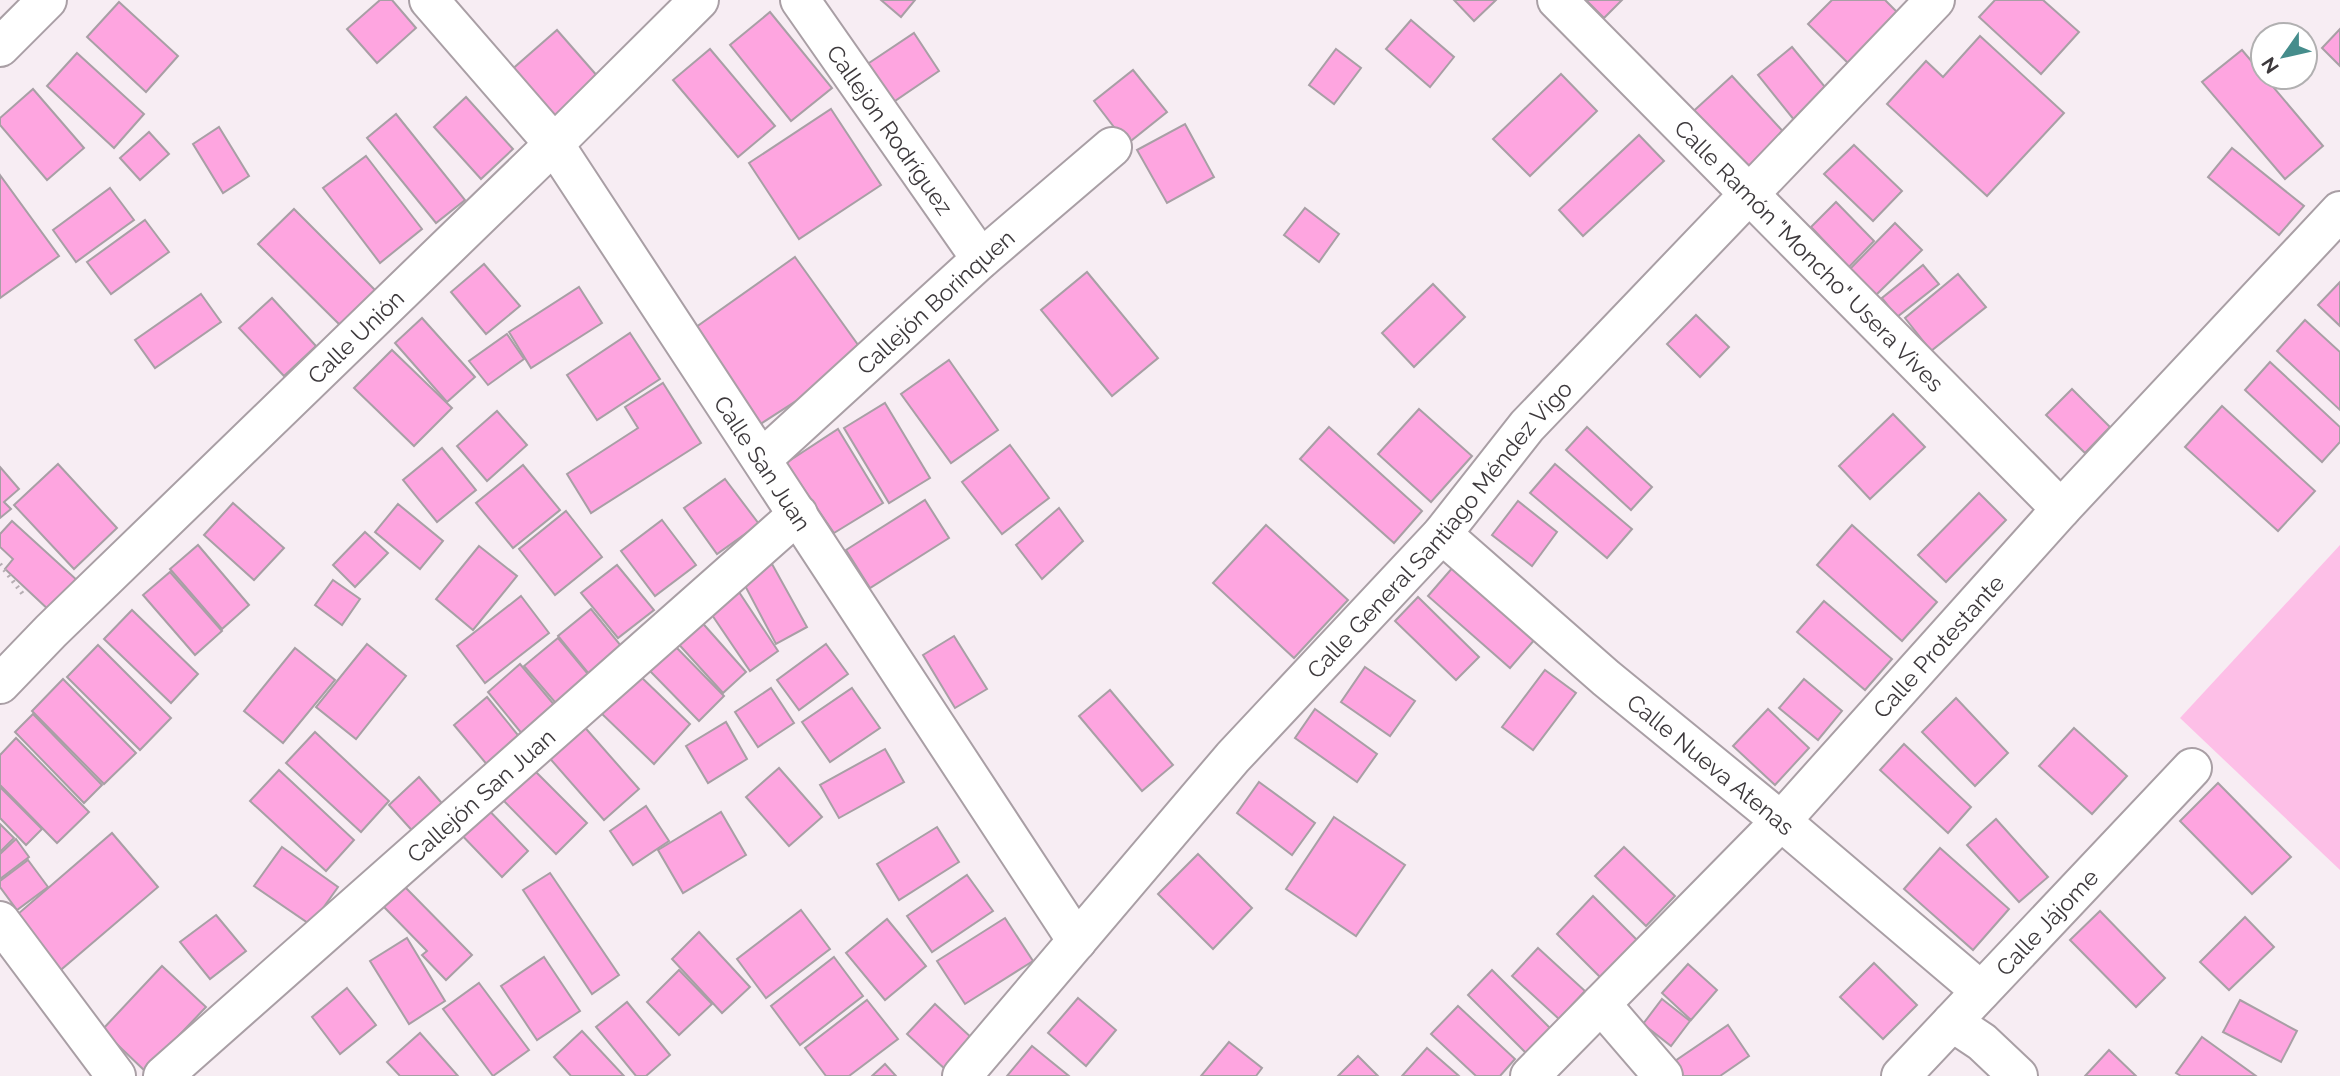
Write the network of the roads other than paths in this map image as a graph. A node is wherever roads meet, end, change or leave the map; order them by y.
1 (47, 0) edge
2 (429, 0) edge
3 (699, 0) edge
4 (800, 0) edge
5 (1557, 0) edge
6 (1935, 0) edge
7 (0, 47) edge
8 (554, 144) junction
9 (1112, 147) dead end
10 (1749, 194) junction
11 (2340, 211) edge
12 (981, 258) junction
13 (762, 459) junction
14 (2061, 509) junction
15 (799, 514) junction
16 (1443, 534) junction
17 (4, 676) edge
18 (2192, 768) dead end
19 (1781, 821) junction
20 (0, 922) edge
21 (1077, 942) junction
22 (1982, 991) junction
23 (1601, 1004) junction
24 (1952, 1022) junction
25 (117, 1076) edge
26 (163, 1076) edge
27 (962, 1076) edge
28 (1530, 1076) edge
29 (1663, 1076) edge
30 (1901, 1076) edge
31 (2018, 1076) edge

1 - 7 street
2 - 8 street, Calle San Juan
3 - 8 street, Calle Unión
4 - 12 street, Callejón Rodríguez
5 - 10 street, Calle Ramón "Moncho" Usera Vives
6 - 10 street, Calle General Santiago Méndez Vigo
8 - 13 street, Calle San Juan
8 - 17 street, Calle Unión
9 - 12 street, Callejón Borinquen
10 - 14 street, Calle Ramón "Moncho" Usera Vives
10 - 16 street, Calle General Santiago Méndez Vigo
11 - 14 street, Calle Protestante
12 - 13 street, Callejón Borinquen
13 - 15 street, Calle San Juan
14 - 19 street, Calle Protestante
15 - 21 street, Calle San Juan
15 - 26 street, Callejón San Juan
16 - 19 street, Calle Nueva Atenas
16 - 21 street, Calle General Santiago Méndez Vigo
18 - 22 street, Calle Jájome
19 - 22 street, Calle Nueva Atenas
19 - 23 street, Calle Protestante
20 - 25 street
21 - 27 street, Calle General Santiago Méndez Vigo
22 - 24 street, Calle Jájome
23 - 28 street, Calle Protestante
23 - 29 street
24 - 30 street, Calle Jájome
24 - 31 street

